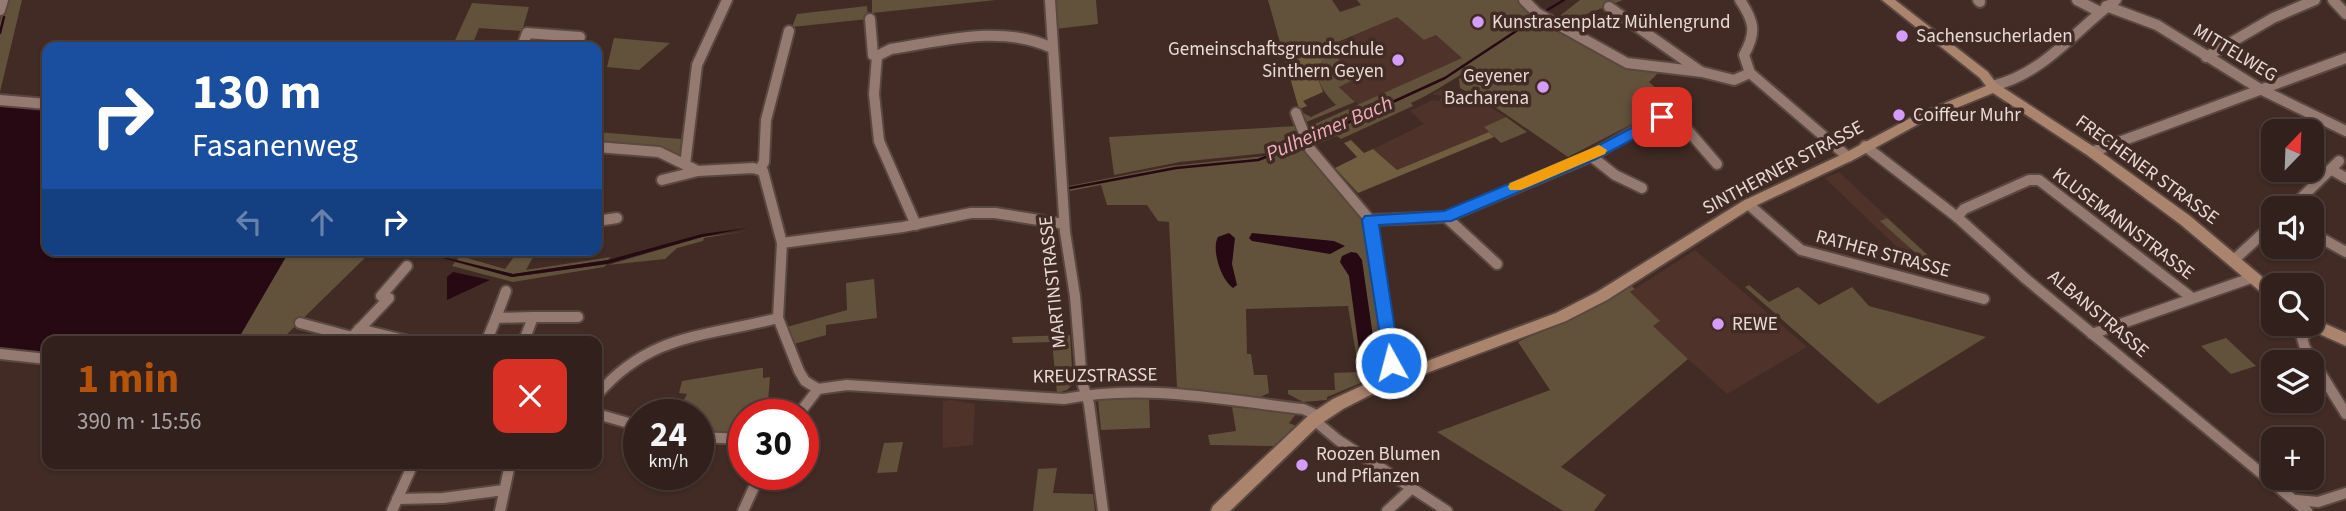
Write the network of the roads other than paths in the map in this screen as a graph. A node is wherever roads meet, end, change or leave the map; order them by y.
1 (3, 0) edge
2 (727, 0) edge
3 (1050, 0) edge
4 (1524, 0) edge
5 (1740, 0) edge
6 (1888, 0) edge
7 (2077, 0) edge
8 (2116, 0) edge
9 (2315, 0) edge
10 (2333, 0) edge
11 (1609, 7) dead end
12 (2102, 9) junction
13 (0, 10) edge
14 (2346, 14) edge
15 (870, 19) dead end
16 (789, 31) dead end
17 (580, 37) dead end
18 (524, 42) edge
19 (1052, 45) junction
20 (2206, 57) junction
21 (875, 58) junction
22 (2346, 58) edge
23 (1702, 72) junction
24 (1750, 73) junction
25 (1992, 86) junction
26 (2260, 89) junction
27 (0, 100) edge
28 (42, 104) edge
29 (1296, 113) dead end
30 (2346, 131) edge
31 (602, 146) edge
32 (1864, 146) junction
33 (2092, 152) junction
34 (1591, 156) junction
35 (1848, 158) junction
36 (2339, 161) dead end
37 (1717, 164) dead end
38 (685, 165) junction
39 (760, 169) junction
40 (2332, 170) junction
41 (698, 171) junction
42 (2346, 178) edge
43 (662, 180) dead end
44 (1642, 188) dead end
45 (2304, 196) edge
46 (1748, 204) junction
47 (1446, 217) junction
48 (1957, 217) junction
49 (617, 218) dead end
50 (602, 220) edge
51 (1370, 220) junction
52 (1064, 224) junction
53 (916, 225) junction
54 (2261, 235) edge
55 (2324, 240) edge
56 (782, 243) junction
57 (2346, 252) edge
58 (2235, 259) junction
59 (1497, 264) dead end
60 (407, 266) dead end
61 (2255, 277) junction
62 (2261, 283) edge
63 (506, 291) dead end
64 (2192, 298) junction
65 (1984, 299) dead end
66 (533, 317) junction
67 (578, 317) dead end
68 (496, 318) junction
69 (778, 318) junction
70 (300, 323) dead end
71 (359, 329) junction
72 (2324, 330) edge
73 (2092, 334) junction
74 (348, 336) edge
75 (353, 336) edge
76 (376, 336) edge
77 (488, 336) edge
78 (526, 336) edge
79 (2304, 336) edge
80 (2346, 340) edge
81 (0, 354) edge
82 (42, 358) edge
83 (1398, 378) junction
84 (602, 389) edge
85 (818, 389) junction
86 (1085, 393) junction
87 (810, 399) edge
88 (2346, 414) edge
89 (602, 415) edge
90 (1317, 418) junction
91 (623, 421) edge
92 (411, 469) edge
93 (509, 469) edge
94 (1412, 488) junction
95 (753, 490) edge
96 (505, 491) junction
97 (2346, 493) edge
98 (2293, 499) junction
99 (394, 505) edge
100 (500, 511) edge
101 (743, 511) edge
102 (1103, 511) edge
103 (1219, 511) edge
104 (1387, 511) edge
105 (1447, 511) edge
106 (2307, 511) edge

1 - 13 street
2 - 38 street
3 - 19 street, MARTINSTRASSE
4 - 23 street
5 - 24 street
6 - 25 street, FRECHENER STRASSE
7 - 12 street, MITTELWEG
8 - 12 street, SINTHERNER STRASSE
9 - 20 street
10 - 14 street
11 - 23 street
12 - 20 street, MITTELWEG
12 - 25 street, SINTHERNER STRASSE
15 - 21 street
16 - 39 street
17 - 18 street
19 - 21 street
19 - 52 street, MARTINSTRASSE
20 - 26 street, MITTELWEG
21 - 53 street
22 - 26 street
23 - 24 street
24 - 35 street
25 - 32 street, SINTHERNER STRASSE
25 - 33 street, FRECHENER STRASSE
26 - 30 street, MITTELWEG
26 - 33 street
27 - 28 street
29 - 51 street
31 - 38 street
32 - 35 street, SINTHERNER STRASSE
32 - 48 street, ALBANSTRASSE
33 - 58 street, FRECHENER STRASSE
34 - 37 street
34 - 44 street
34 - 47 street
35 - 46 street, SINTHERNER STRASSE
36 - 40 street
38 - 41 street
39 - 41 street
39 - 56 street
40 - 42 street
40 - 45 street
41 - 43 street
46 - 65 street, RATHER STRASSE
46 - 83 street, SINTHERNER STRASSE
47 - 51 street
47 - 59 street
48 - 64 street, KLUSEMANNSTRASSE
48 - 73 street, ALBANSTRASSE
49 - 50 street
51 - 83 street
52 - 53 street
52 - 86 street, MARTINSTRASSE
53 - 56 street
54 - 58 street
55 - 57 street
56 - 69 street
58 - 61 street, FRECHENER STRASSE
60 - 71 street
61 - 62 street, FRECHENER STRASSE
61 - 64 street
63 - 68 street
64 - 73 street
66 - 67 street
66 - 68 street
66 - 78 street
68 - 77 street
69 - 84 street
69 - 85 street
70 - 74 street
71 - 75 street
71 - 76 street
72 - 80 street
73 - 98 street, ALBANSTRASSE
79 - 88 street
81 - 82 street
83 - 90 street, SINTHERNER STRASSE
85 - 86 street, KREUZSTRASSE
85 - 87 street
86 - 90 street, KREUZSTRASSE
86 - 102 street, MARTINSTRASSE
89 - 91 street
90 - 94 street, KREUZSTRASSE
90 - 103 street, SINTHERNER STRASSE
92 - 99 street
93 - 96 street
94 - 104 street
94 - 105 street, KREUZSTRASSE
95 - 101 street
96 - 99 street
96 - 100 street
97 - 98 street
98 - 106 street, ALBANSTRASSE

